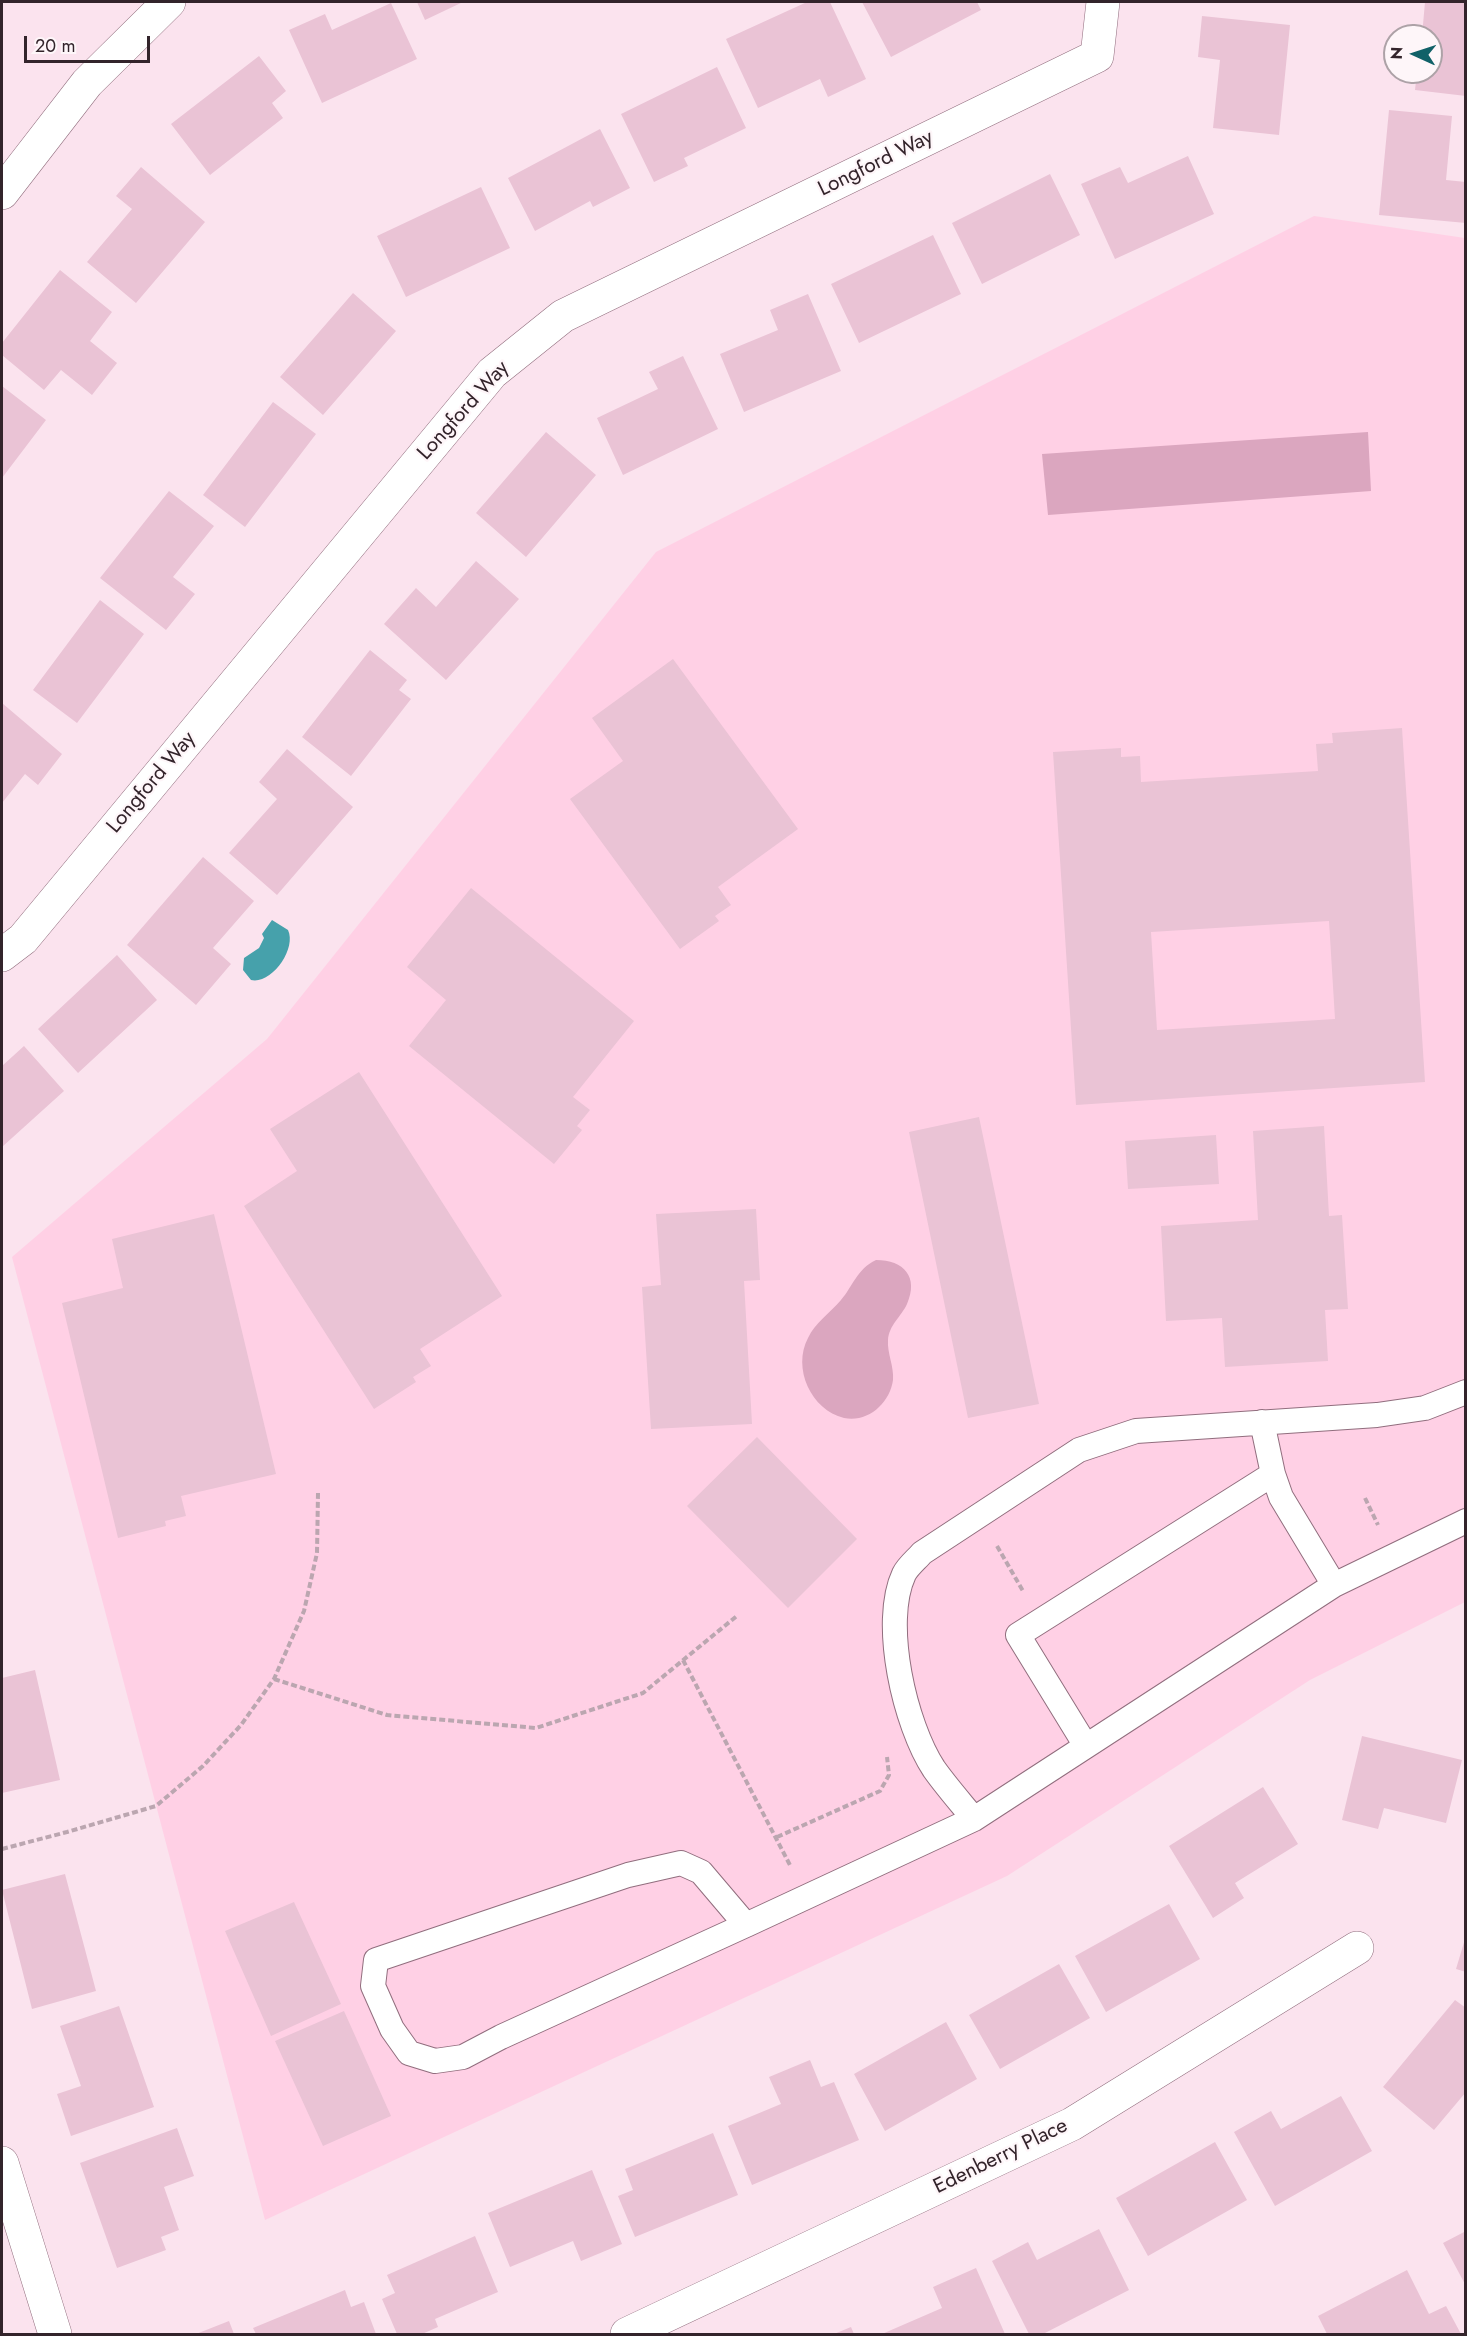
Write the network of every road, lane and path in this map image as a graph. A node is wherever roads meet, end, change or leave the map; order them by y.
1 (169, 2) edge
2 (1102, 2) edge
3 (2, 193) edge
4 (2, 955) edge
5 (1466, 1392) edge
6 (1262, 1422) junction
7 (1273, 1474) junction
8 (318, 1493) dead end
9 (980, 1516) junction
10 (1466, 1521) edge
11 (1334, 1585) junction
12 (738, 1615) dead end
13 (1040, 1620) junction
14 (684, 1660) junction
15 (274, 1679) junction
16 (1086, 1746) junction
17 (887, 1749) dead end
18 (974, 1820) junction
19 (2, 1849) edge
20 (746, 1925) junction
21 (1357, 1948) dead end
22 (2, 2163) edge
23 (55, 2334) edge
24 (627, 2334) edge

1 - 3 street
2 - 4 street, Longford Way
5 - 6 lane
6 - 7 lane
6 - 9 lane
7 - 11 lane
7 - 13 lane
8 - 15 path
9 - 13 path
9 - 18 lane
10 - 11 lane
11 - 16 lane
12 - 14 path
13 - 16 lane
14 - 15 path
14 - 17 path
15 - 19 path
16 - 18 lane
18 - 20 lane
20 - 20 lane
21 - 24 street, Edenberry Place
22 - 23 street

